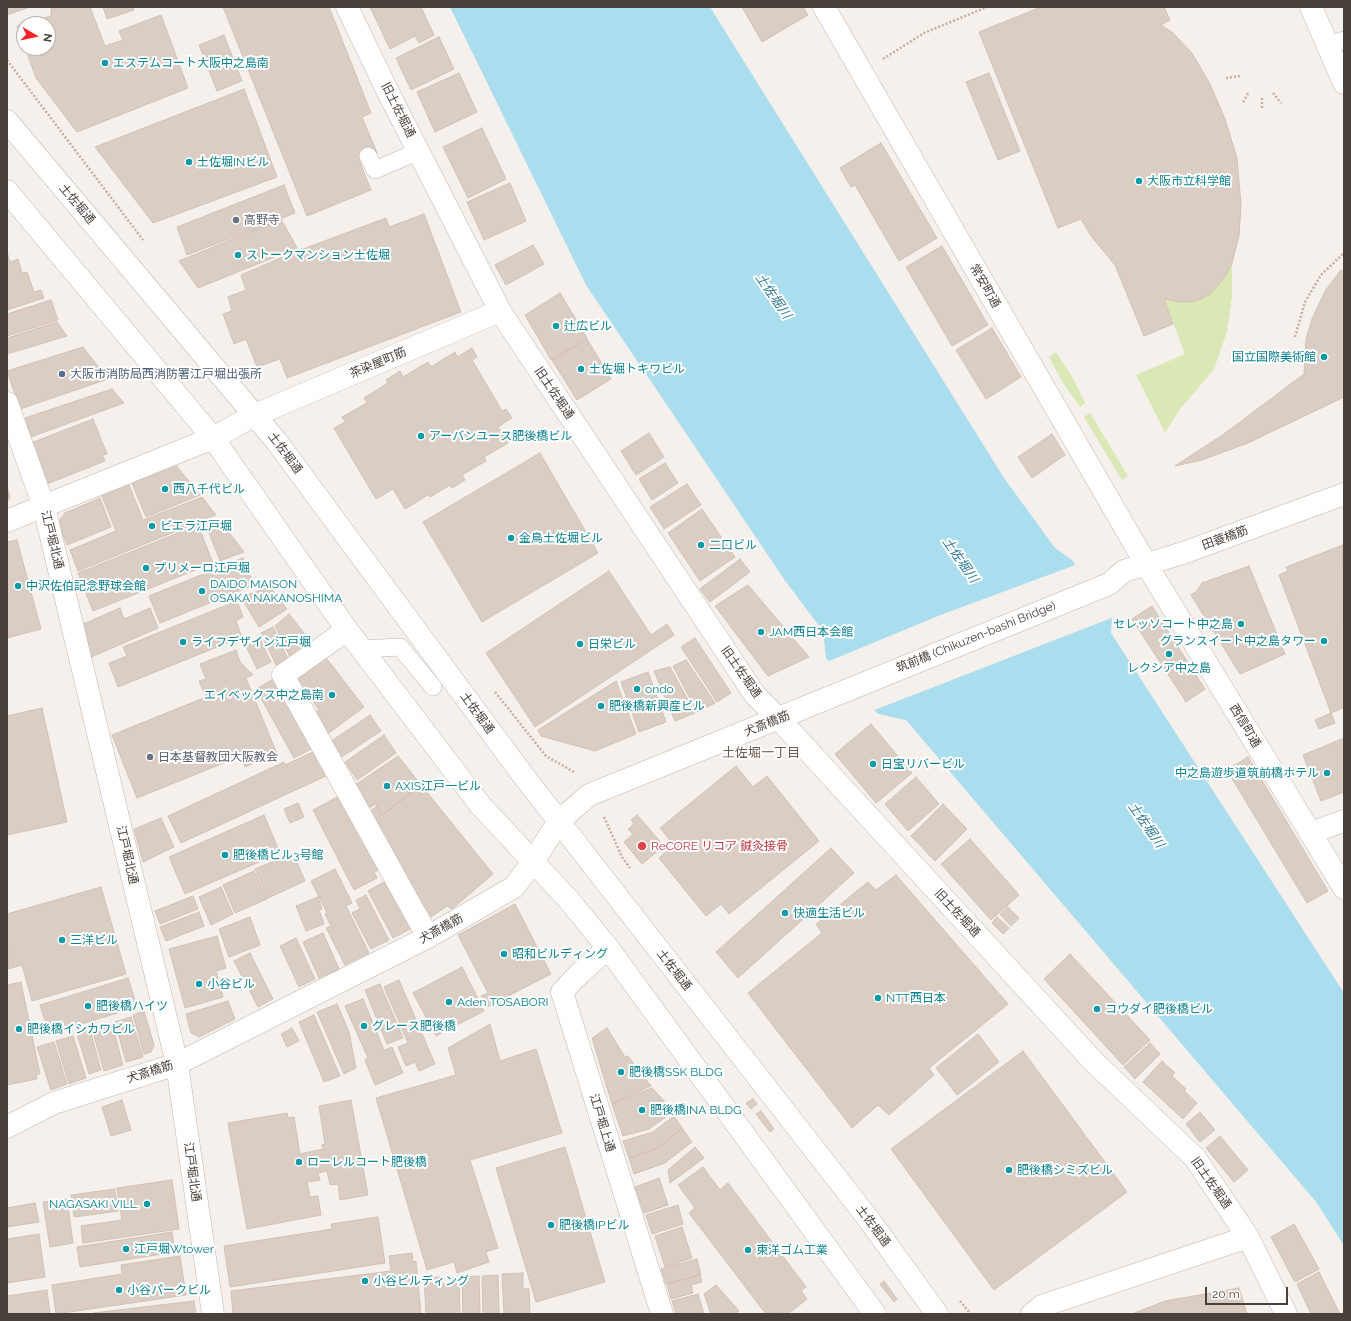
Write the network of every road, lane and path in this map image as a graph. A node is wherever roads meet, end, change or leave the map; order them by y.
1 (347, 7) edge
2 (824, 7) edge
3 (987, 7) edge
4 (1311, 7) edge
5 (1336, 43) edge
6 (880, 61) dead end
7 (1240, 76) dead end
8 (1226, 78) dead end
9 (1344, 83) edge
10 (1249, 92) dead end
11 (1274, 93) dead end
12 (1262, 96) dead end
13 (1243, 102) dead end
14 (1281, 103) dead end
15 (1262, 108) dead end
16 (7, 120) edge
17 (419, 150) junction
18 (368, 156) dead end
19 (7, 191) edge
20 (1344, 253) edge
21 (500, 312) junction
22 (1295, 337) dead end
23 (7, 404) edge
24 (256, 415) junction
25 (213, 438) junction
26 (1344, 494) edge
27 (44, 507) junction
28 (7, 521) edge
29 (1146, 564) junction
30 (1109, 584) joint
31 (347, 630) junction
32 (362, 649) junction
33 (434, 687) dead end
34 (842, 691) joint
35 (779, 719) junction
36 (559, 820) junction
37 (1344, 820) edge
38 (1310, 833) junction
39 (533, 862) junction
40 (1344, 888) edge
41 (428, 937) junction
42 (608, 948) junction
43 (177, 1064) junction
44 (7, 1127) edge
45 (1248, 1237) junction
46 (213, 1314) edge
47 (662, 1314) edge
48 (875, 1314) edge
49 (937, 1314) edge
50 (1032, 1314) edge
51 (1286, 1314) edge

1 - 17 street, 旧土佐堀通
2 - 29 street, 常安町通
3 - 6 path
4 - 5 street
5 - 9 street
7 - 8 path
10 - 13 path
11 - 14 path
12 - 15 path
16 - 24 street, 土佐堀通
17 - 18 lane
17 - 21 street, 旧土佐堀通
19 - 25 street
20 - 22 path
21 - 24 street, 茶染屋町筋
21 - 35 street, 旧土佐堀通
23 - 27 street, 江戸堀北通
24 - 25 street, 茶染屋町筋
24 - 36 street, 土佐堀通
25 - 27 street
25 - 31 street
26 - 29 street, 田蓑橋筋
27 - 28 street
27 - 43 street, 江戸堀北通
29 - 30 street, 田蓑橋筋
29 - 38 street, 西信町通
30 - 34 street, 筑前橋 (Chikuzen-bashi Bridge)
31 - 32 street
31 - 41 street
32 - 33 lane
32 - 39 street
34 - 35 street, 犬斎橋筋
35 - 36 street, 犬斎橋筋
35 - 45 street, 旧土佐堀通
36 - 39 street, 犬斎橋筋
36 - 49 street, 土佐堀通
37 - 38 street
38 - 40 street, 西信町通
39 - 41 street, 犬斎橋筋
39 - 42 street
41 - 43 street, 犬斎橋筋
42 - 47 street, 江戸堀上通
42 - 48 street
43 - 44 street, 犬斎橋筋
43 - 46 street, 江戸堀北通
45 - 50 street
45 - 51 street, 旧土佐堀通

